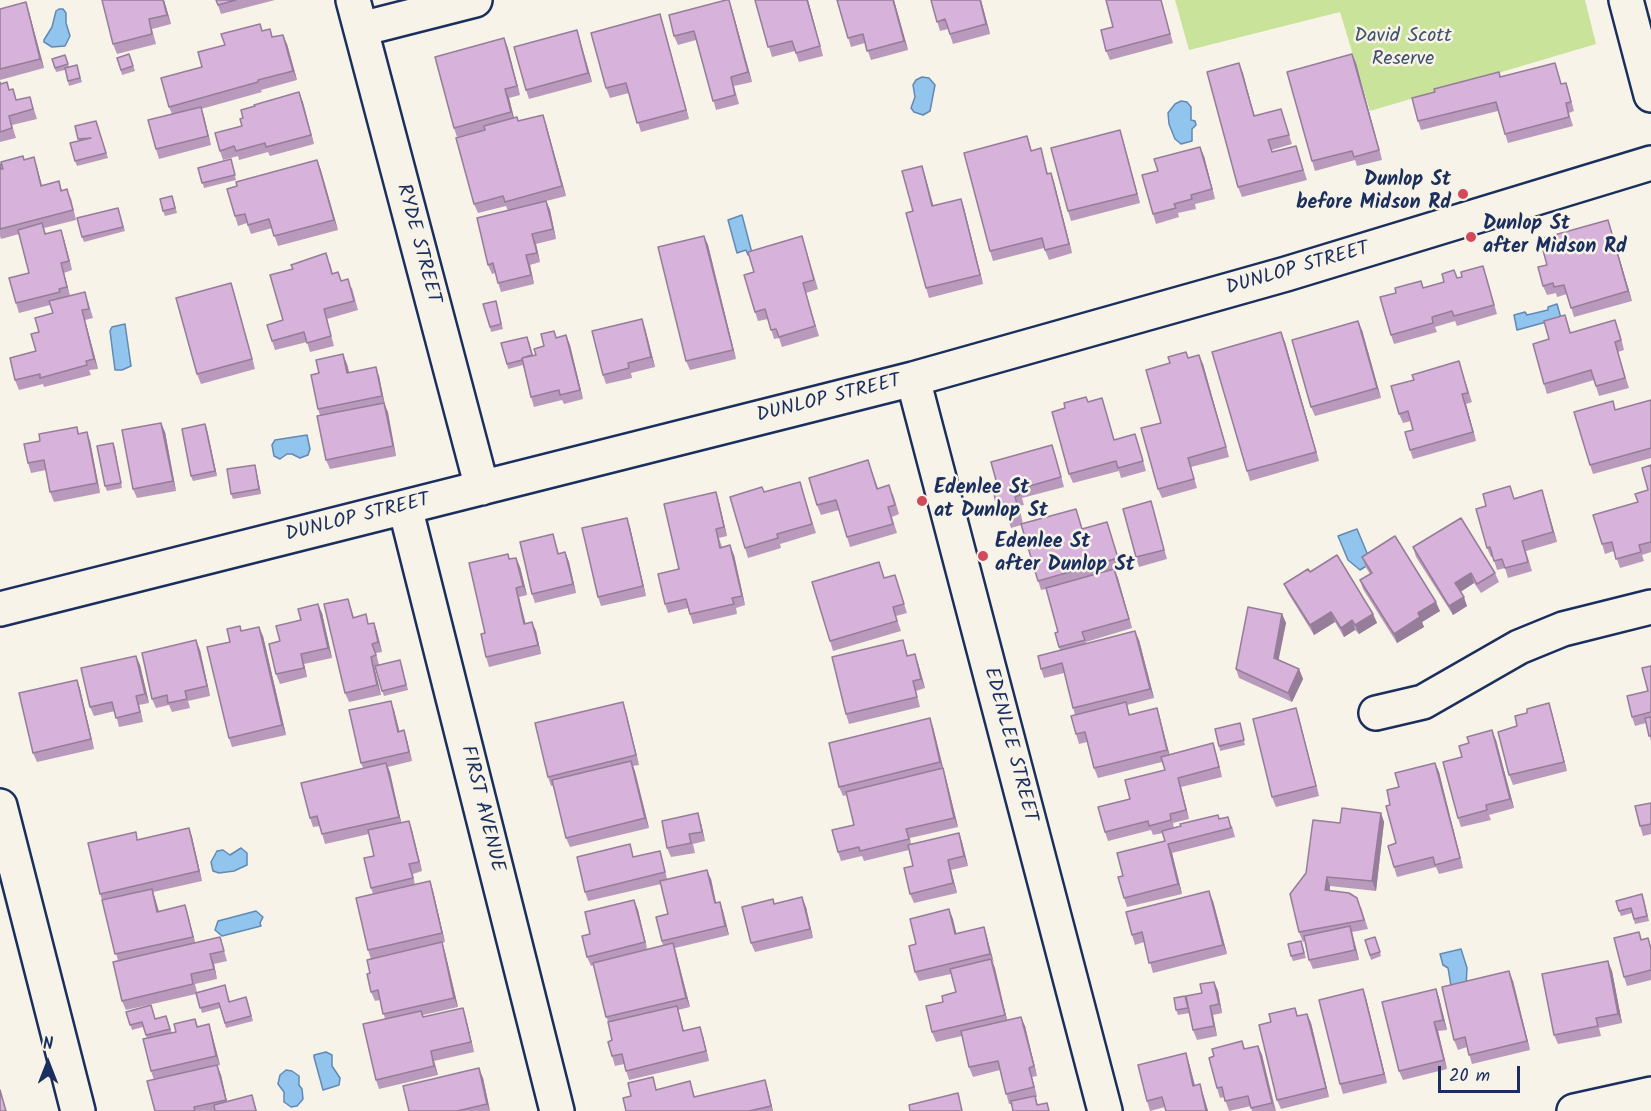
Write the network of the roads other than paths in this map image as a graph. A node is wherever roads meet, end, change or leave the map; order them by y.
1 (475, 0) edge
2 (1626, 0) edge
3 (357, 14) edge
4 (1651, 95) edge
5 (1651, 163) edge
6 (913, 379) junction
7 (482, 488) junction
8 (405, 507) junction
9 (0, 607) edge
10 (1651, 607) edge
11 (1376, 713) dead end
12 (0, 806) edge
13 (1651, 1094) edge
14 (78, 1111) edge
15 (557, 1111) edge
16 (1105, 1111) edge
17 (1574, 1111) edge

1 - 3 street
2 - 4 street
3 - 7 street, RYDE STREET
5 - 6 street, DUNLOP STREET
6 - 7 street, DUNLOP STREET
6 - 16 street, EDENLEE STREET
7 - 8 street, DUNLOP STREET
8 - 9 street, DUNLOP STREET
8 - 15 street, FIRST AVENUE
10 - 11 street
12 - 14 street
13 - 17 street

